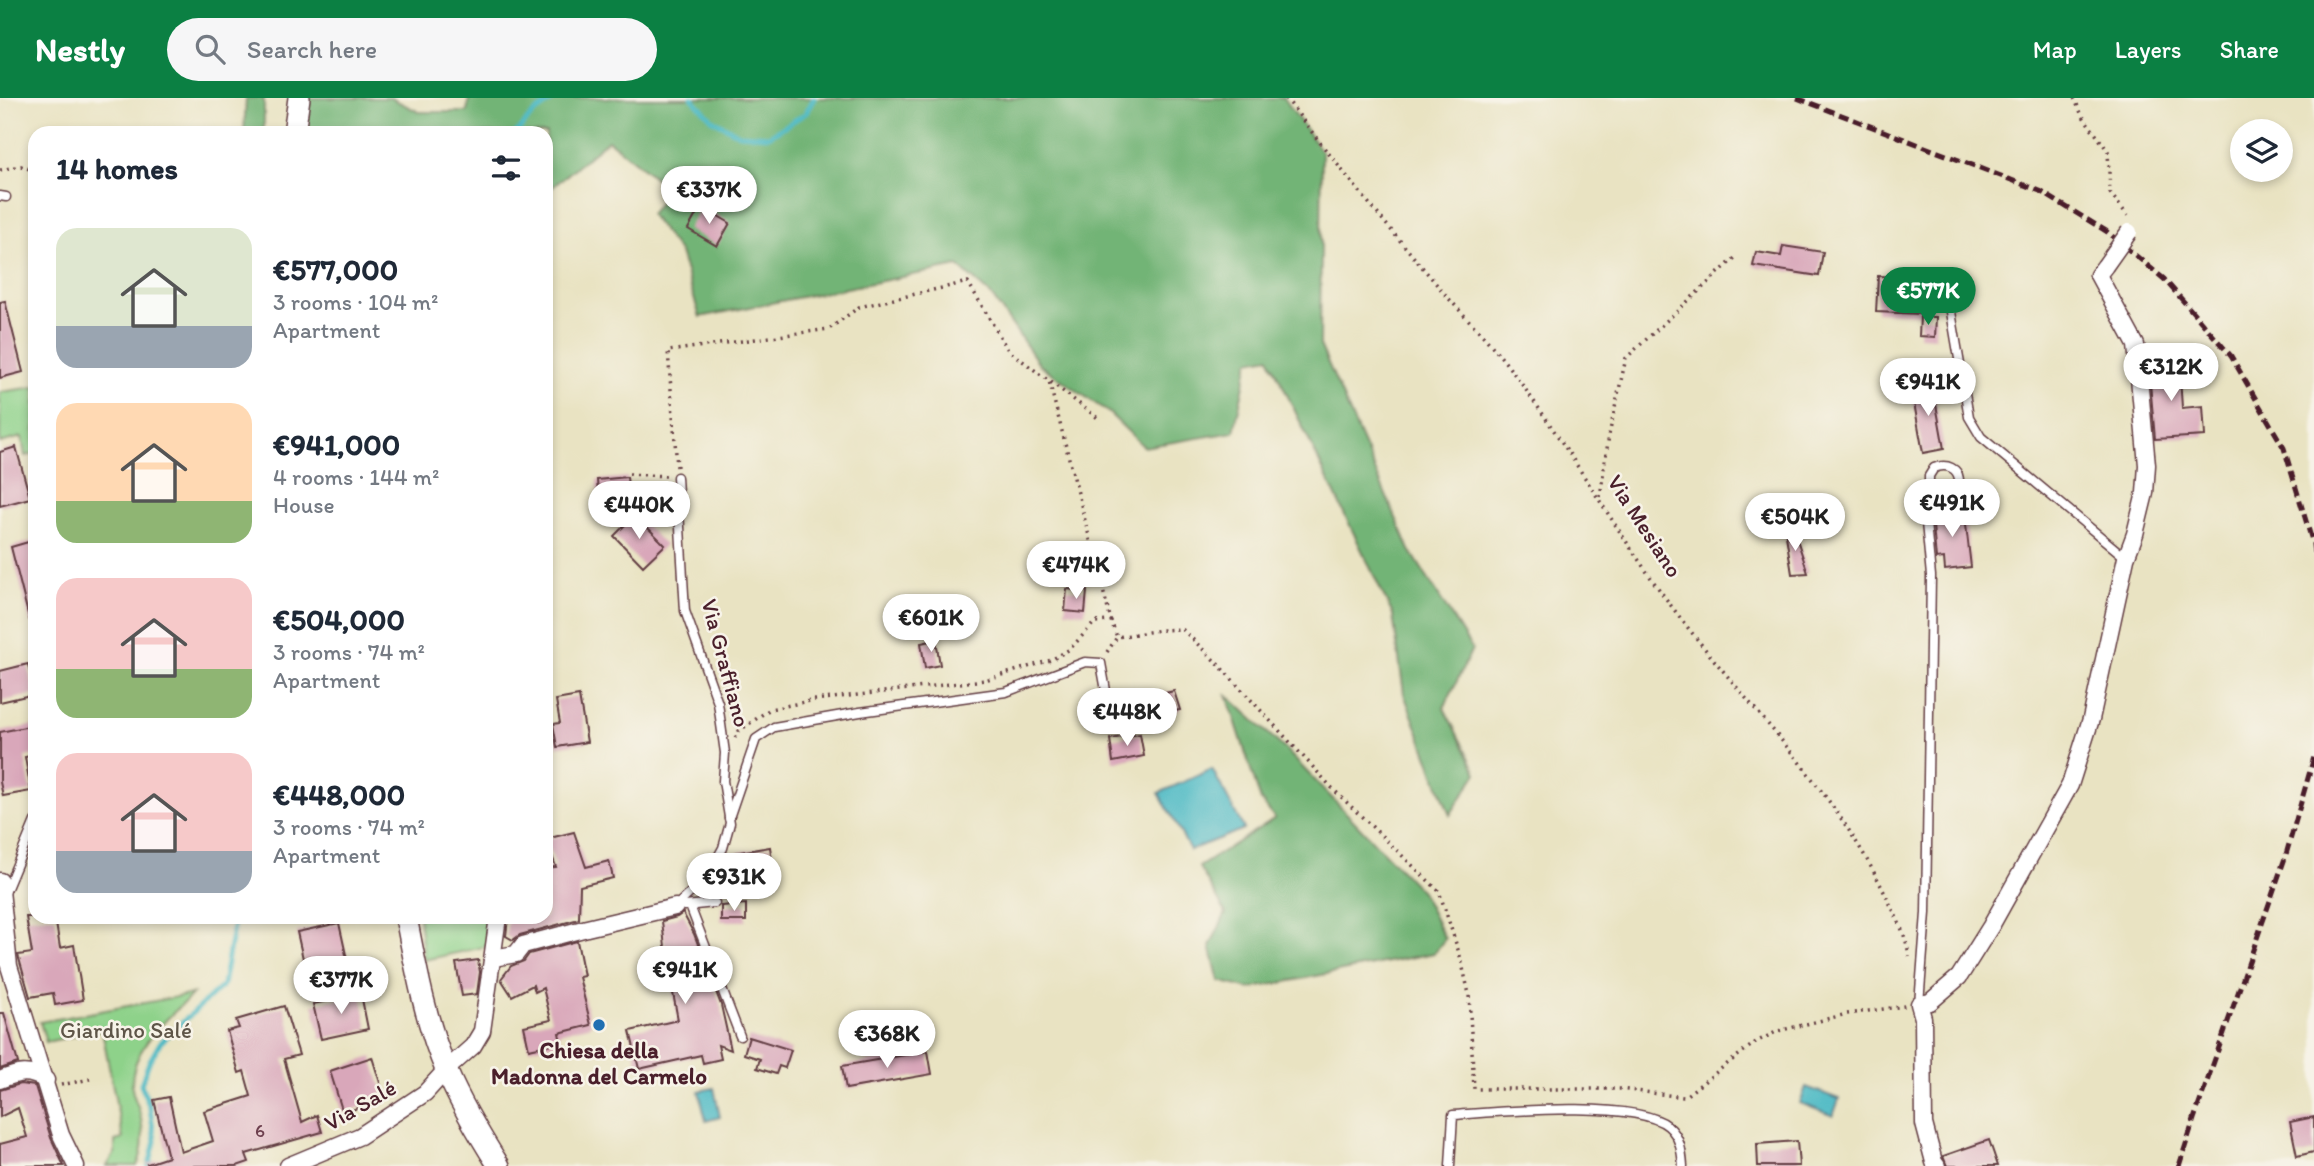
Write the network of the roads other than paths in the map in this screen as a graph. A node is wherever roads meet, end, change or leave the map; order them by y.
1 (299, 98) edge
2 (295, 126) edge
3 (2129, 232) road end
4 (1950, 306) dead end
5 (677, 477) road end
6 (1937, 494) dead end
7 (2126, 558) junction
8 (1110, 713) dead end
9 (729, 818) junction
10 (28, 838) edge
11 (0, 881) edge
12 (2, 899) junction
13 (715, 903) dead end
14 (682, 906) junction
15 (408, 924) edge
16 (497, 924) edge
17 (493, 958) junction
18 (5, 962) edge
19 (1919, 1004) junction
20 (740, 1036) dead end
21 (446, 1070) junction
22 (0, 1080) edge
23 (51, 1083) junction
24 (1934, 1165) edge
25 (76, 1166) edge
26 (288, 1166) edge
27 (499, 1166) edge
28 (1450, 1166) edge
29 (1683, 1166) edge

1 - 2 main road
3 - 7 street, bridge
4 - 7 lane
5 - 9 lane, Via Graffiano
6 - 19 lane
7 - 19 street
8 - 9 lane, Via Graffiano
9 - 14 lane, Via Graffiano
10 - 12 lane
11 - 12 street
12 - 18 street
13 - 14 lane
14 - 17 street, Via Graffiano
14 - 20 lane
15 - 21 main road
16 - 17 street
17 - 21 street
18 - 23 street
19 - 24 street
21 - 26 street, Via Salé
21 - 27 main road
22 - 23 street
23 - 25 street
28 - 29 lane

